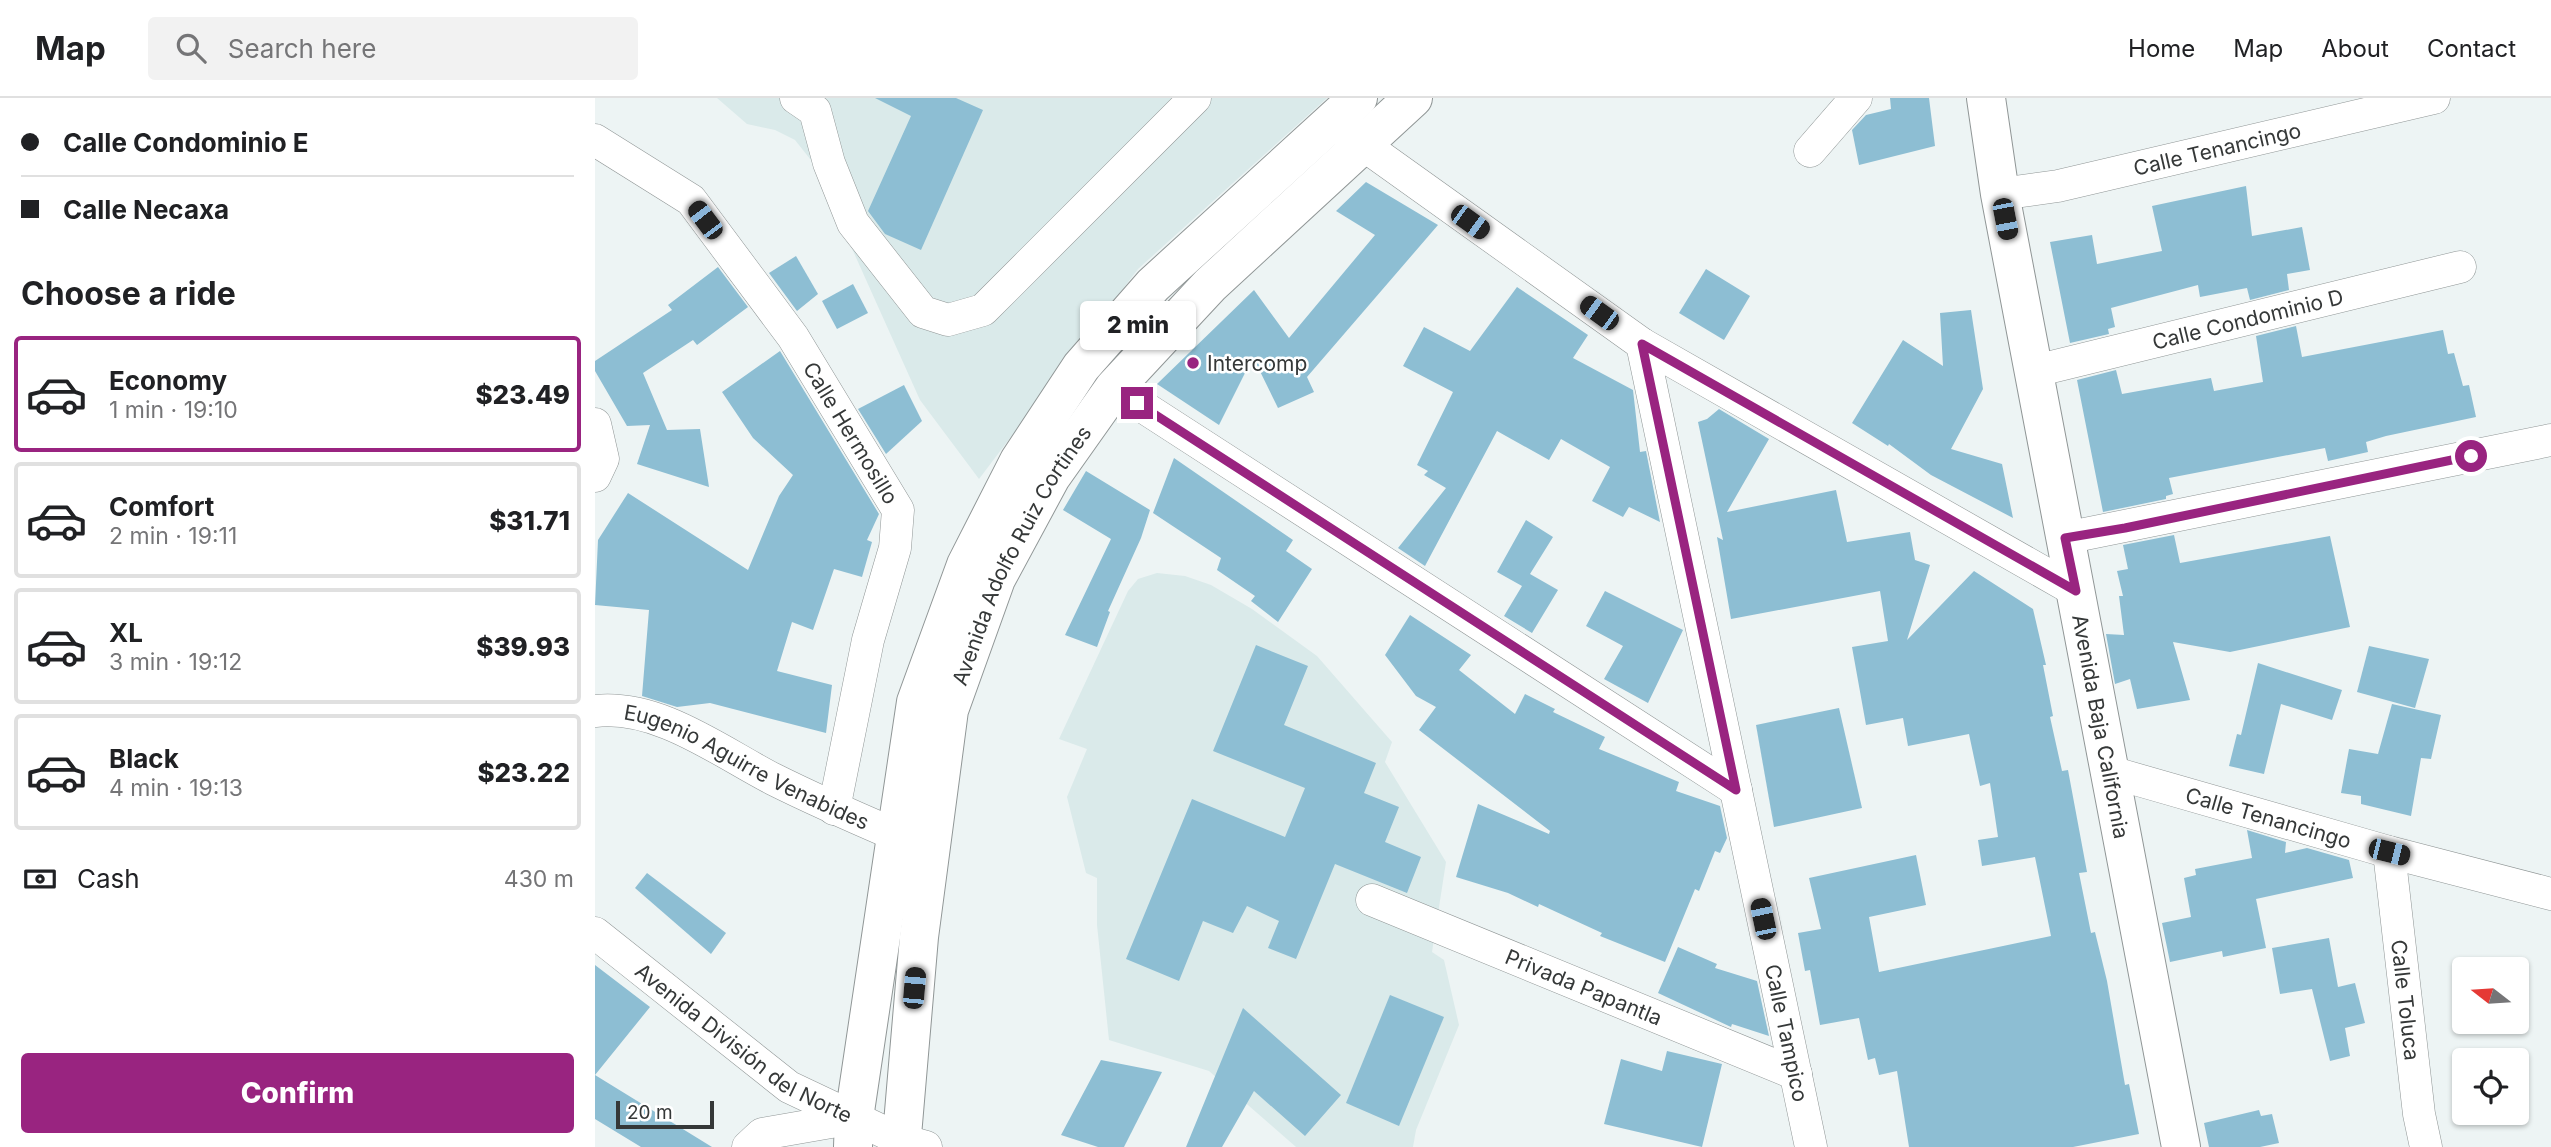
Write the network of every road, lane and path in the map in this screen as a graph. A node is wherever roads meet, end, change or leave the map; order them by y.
1 (796, 98) edge
2 (1195, 98) edge
3 (1413, 98) edge
4 (1856, 98) edge
5 (1986, 98) edge
6 (2434, 98) edge
7 (1345, 110) edge
8 (595, 140) edge
9 (1362, 145) junction
10 (1810, 151) dead end
11 (2000, 194) junction
12 (2460, 267) dead end
13 (1642, 344) junction
14 (2035, 371) junction
15 (1114, 388) junction
16 (595, 424) edge
17 (2551, 440) edge
18 (595, 475) edge
19 (2065, 538) junction
20 (2076, 591) junction
21 (595, 711) edge
22 (2107, 771) junction
23 (1736, 790) junction
24 (834, 809) junction
25 (896, 835) junction
26 (2389, 852) junction
27 (2551, 894) edge
28 (1372, 900) dead end
29 (595, 933) edge
30 (880, 934) junction
31 (919, 937) junction
32 (1795, 1074) junction
33 (854, 1133) edge
34 (909, 1145) edge
35 (748, 1147) edge
36 (1811, 1147) edge
37 (2181, 1147) edge
38 (2426, 1147) edge

1 - 2 street
3 - 9 main road, Avenida Adolfo Ruiz Cortines
4 - 10 street
5 - 11 main road, Avenida Baja California
6 - 11 street, Calle Tenancingo
7 - 9 street
7 - 25 main road, Avenida Adolfo Ruiz Cortines
8 - 24 street, Calle Hermosillo
9 - 13 street
9 - 15 main road, Avenida Adolfo Ruiz Cortines
11 - 14 main road, Avenida Baja California
12 - 14 street, Calle Condominio D
13 - 20 street
13 - 23 street, Calle Tampico
14 - 19 main road, Avenida Baja California
15 - 23 street
15 - 31 main road, Avenida Adolfo Ruiz Cortines
16 - 18 street
17 - 19 street
19 - 20 main road, Avenida Baja California
20 - 22 main road, Avenida Baja California
21 - 24 street, Eugenio Aguirre Venabides
22 - 26 street, Calle Tenancingo
22 - 37 main road, Avenida Baja California
23 - 32 street, Calle Tampico
24 - 25 street, Eugenio Aguirre Venabides
25 - 30 main road, Avenida Adolfo Ruiz Cortines
26 - 27 street, Calle Tenancingo
26 - 38 street, Calle Toluca
28 - 32 street, Privada Papantla
29 - 33 street, Avenida División del Norte
30 - 31 main road
30 - 33 main road, Avenida Adolfo Ruiz Cortines
31 - 34 main road, Avenida Adolfo Ruiz Cortines
32 - 36 street, Calle Tampico
33 - 34 street, Avenida División del Norte
33 - 35 street

